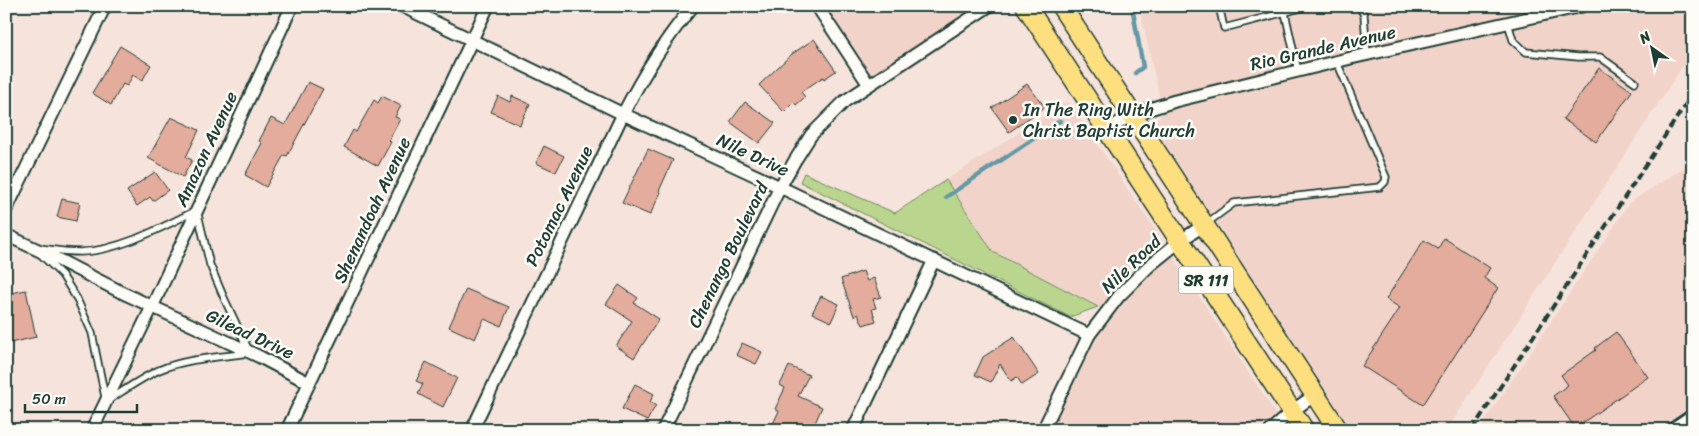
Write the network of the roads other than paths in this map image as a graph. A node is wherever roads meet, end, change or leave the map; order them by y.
1 (105, 6) edge
2 (292, 6) edge
3 (402, 6) edge
4 (488, 6) edge
5 (693, 6) edge
6 (817, 6) edge
7 (990, 6) edge
8 (1026, 6) edge
9 (1060, 6) edge
10 (1219, 6) edge
11 (1309, 6) edge
12 (1359, 6) edge
13 (1582, 6) edge
14 (1298, 8) edge
15 (1536, 11) edge
16 (1285, 13) junction
17 (1508, 23) junction
18 (472, 40) junction
19 (1367, 55) junction
20 (1337, 62) junction
21 (1298, 71) junction
22 (1635, 82) dead end
23 (869, 85) junction
24 (623, 114) junction
25 (1131, 115) junction
26 (1106, 131) junction
27 (780, 187) junction
28 (6, 210) edge
29 (197, 210) junction
30 (1204, 225) junction
31 (6, 235) edge
32 (1180, 241) junction
33 (33, 247) junction
34 (934, 260) junction
35 (152, 307) junction
36 (1089, 335) junction
37 (250, 353) junction
38 (310, 382) junction
39 (1316, 395) junction
40 (106, 402) junction
41 (1292, 411) junction
42 (1693, 415) edge
43 (92, 430) edge
44 (286, 430) edge
45 (472, 430) edge
46 (663, 430) edge
47 (853, 430) edge
48 (1043, 430) edge
49 (1271, 430) edge
50 (1304, 430) edge
51 (1338, 430) edge
52 (1670, 430) edge

1 - 28 street
2 - 29 street, Amazon Avenue
3 - 18 street, Nile Drive
4 - 18 street, Shenandoah Avenue
5 - 24 street, Potomac Avenue
6 - 23 street
7 - 23 street, Chenango Boulevard
8 - 26 main road, SR 111
9 - 25 main road, SR 111
10 - 16 lane
11 - 14 lane
12 - 19 lane
13 - 15 street, Rio Grande Avenue
14 - 16 lane
15 - 17 street, Rio Grande Avenue
16 - 21 lane
17 - 19 street, Rio Grande Avenue
17 - 22 lane
18 - 24 street, Nile Drive
18 - 38 street, Shenandoah Avenue
19 - 20 street, Rio Grande Avenue
20 - 21 street, Rio Grande Avenue
20 - 30 lane
21 - 25 street, Rio Grande Avenue
23 - 27 street, Chenango Boulevard
24 - 27 street, Nile Drive
24 - 45 street, Potomac Avenue
25 - 26 street, Rio Grande Avenue
25 - 30 main road, SR 111
26 - 32 main road, SR 111
27 - 34 street, Nile Drive
27 - 46 street, Chenango Boulevard
29 - 33 lane
29 - 35 street, Amazon Avenue
29 - 37 lane
30 - 32 street, Nile Road
30 - 39 main road, SR 111
31 - 33 street
32 - 36 street, Nile Road
32 - 41 main road, SR 111
33 - 35 street
33 - 40 lane
34 - 36 street, Nile Drive
34 - 47 street
35 - 37 street, Gilead Drive
35 - 40 street, Amazon Avenue
36 - 48 street
37 - 38 street, Gilead Drive
37 - 40 lane
38 - 44 street, Shenandoah Avenue
39 - 41 street
39 - 51 main road, SR 111
40 - 43 street, Amazon Avenue
41 - 49 street
41 - 50 main road, SR 111
42 - 52 street

